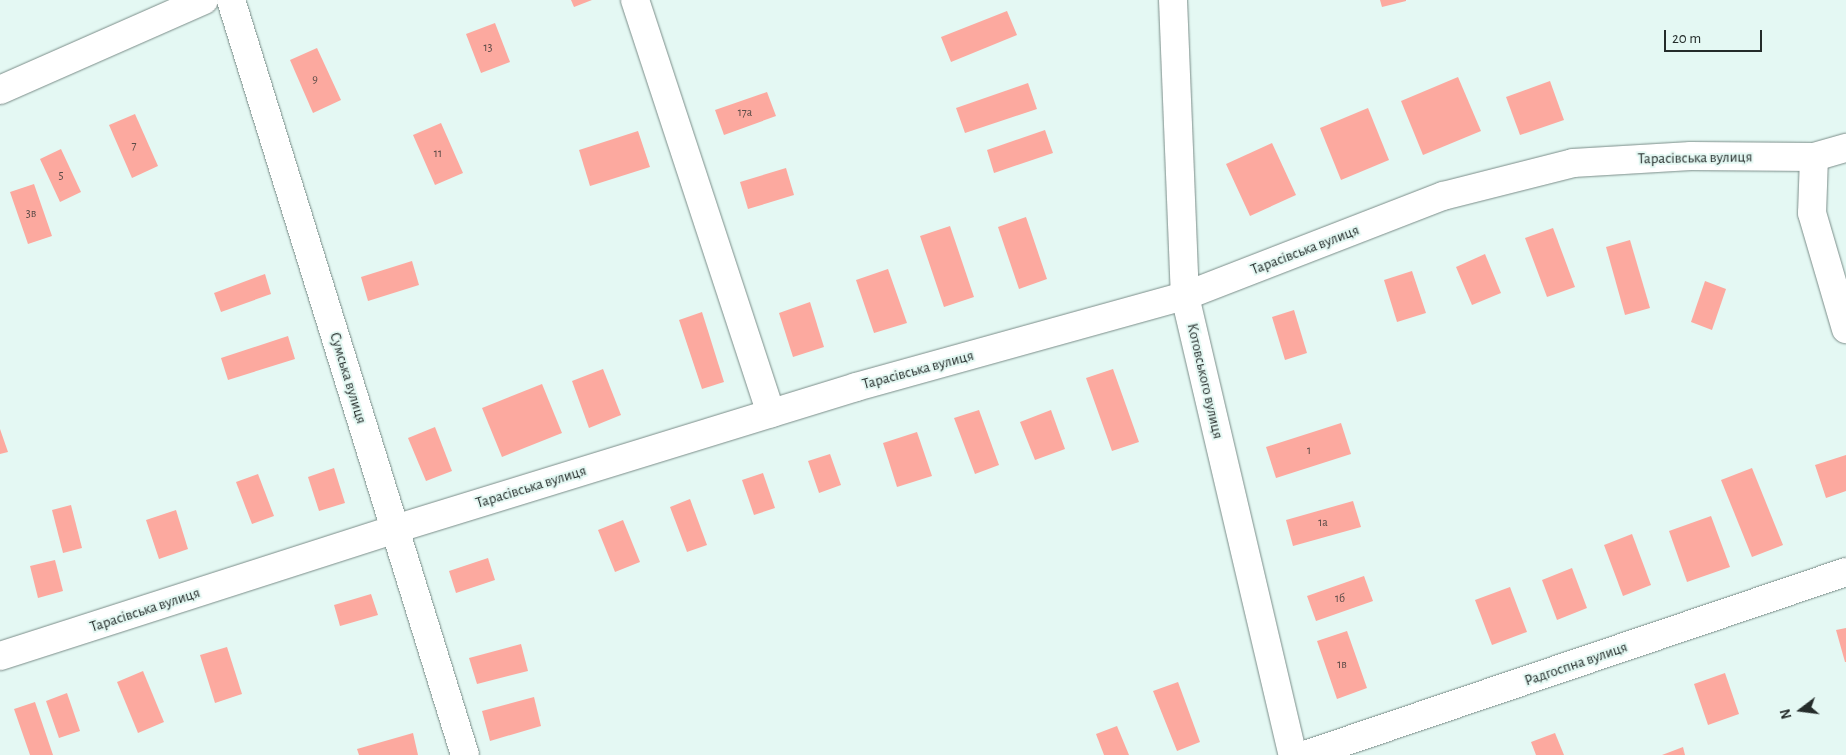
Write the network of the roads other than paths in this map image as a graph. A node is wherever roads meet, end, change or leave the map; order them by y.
1 (204, 0) edge
2 (231, 0) edge
3 (635, 0) edge
4 (1173, 0) edge
5 (0, 90) edge
6 (1846, 148) edge
7 (1814, 157) junction
8 (1185, 296) junction
9 (1846, 329) edge
10 (771, 413) junction
11 (395, 529) junction
12 (1846, 572) edge
13 (0, 656) edge
14 (465, 755) edge
15 (1293, 755) edge
16 (1305, 755) edge

1 - 5 street
2 - 11 street, Сумська вулиця
3 - 10 street
4 - 8 street, Котовського вулиця
6 - 7 street, Тарасівська вулиця
7 - 8 street, Тарасівська вулиця
7 - 9 street
8 - 10 street, Тарасівська вулиця
8 - 15 street, Котовського вулиця
10 - 11 street, Тарасівська вулиця
11 - 13 street, Тарасівська вулиця
11 - 14 street, Сумська вулиця
12 - 16 street, Радгоспна вулиця

